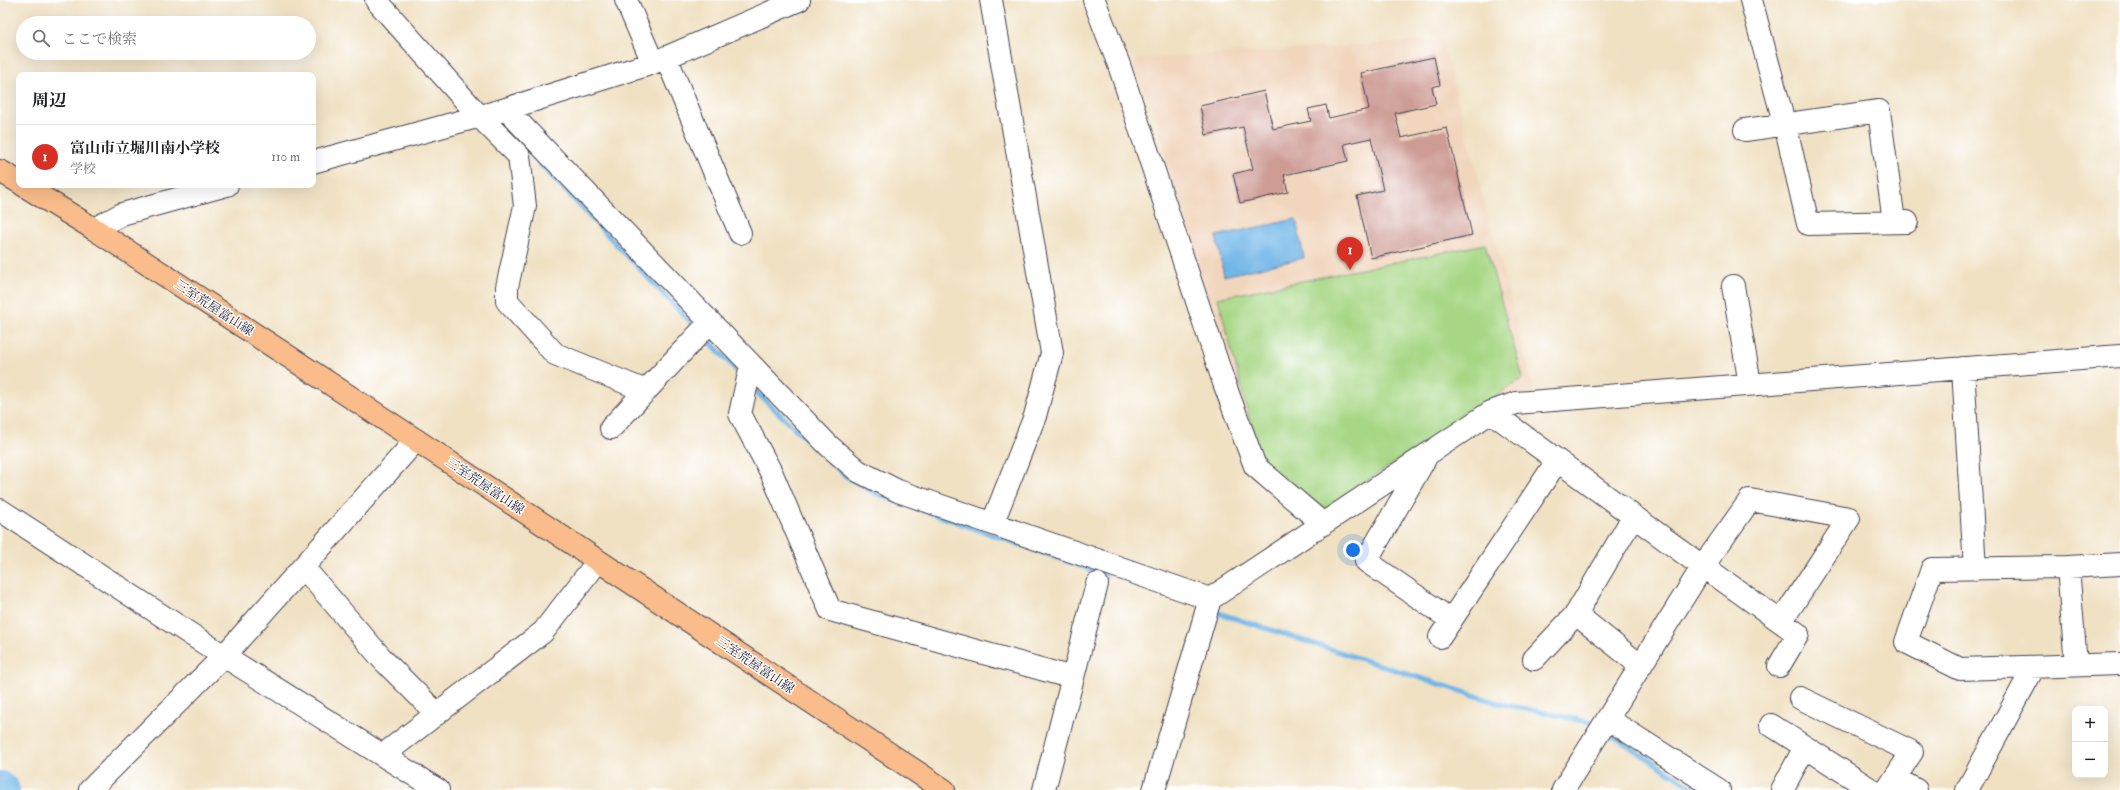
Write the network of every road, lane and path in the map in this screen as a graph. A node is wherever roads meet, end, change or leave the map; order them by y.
1 (376, 0) edge
2 (626, 0) edge
3 (799, 0) edge
4 (991, 0) edge
5 (1094, 0) edge
6 (1751, 0) edge
7 (660, 60) junction
8 (506, 109) junction
9 (479, 116) junction
10 (1785, 125) junction
11 (1745, 130) dead end
12 (316, 161) edge
13 (0, 170) edge
14 (16, 180) edge
15 (28, 188) edge
16 (216, 188) edge
17 (94, 229) junction
18 (740, 233) dead end
19 (1732, 286) dead end
20 (710, 322) junction
21 (2120, 356) edge
22 (751, 365) junction
23 (1963, 368) junction
24 (1750, 384) junction
25 (646, 391) junction
26 (1491, 412) junction
27 (612, 428) dead end
28 (416, 440) junction
29 (1428, 454) junction
30 (1557, 461) junction
31 (0, 510) edge
32 (1633, 517) junction
33 (993, 522) junction
34 (1323, 524) junction
35 (598, 561) junction
36 (2120, 564) edge
37 (1703, 566) junction
38 (303, 567) junction
39 (2068, 567) junction
40 (1975, 568) junction
41 (1096, 584) dead end
42 (1210, 599) junction
43 (1576, 614) junction
44 (1781, 622) junction
45 (224, 656) junction
46 (1534, 659) dead end
47 (2120, 664) edge
48 (1641, 666) junction
49 (1779, 666) dead end
50 (2076, 666) junction
51 (2034, 667) junction
52 (1073, 678) junction
53 (1800, 698) dead end
54 (437, 714) junction
55 (1608, 719) junction
56 (1771, 725) dead end
57 (1805, 747) junction
58 (383, 755) junction
59 (1891, 784) edge
60 (90, 790) edge
61 (438, 790) edge
62 (944, 790) edge
63 (1044, 790) edge
64 (1154, 790) edge
65 (1563, 790) edge
66 (1719, 790) edge
67 (1782, 790) edge
68 (1872, 790) edge
69 (1916, 790) edge
70 (1967, 790) edge

1 - 9 street
2 - 7 street
3 - 7 street
4 - 33 street
5 - 34 street
6 - 10 street
7 - 8 street
7 - 18 street
8 - 9 street
8 - 20 street
9 - 12 street
9 - 25 street
10 - 10 street
10 - 11 street
13 - 14 main road
15 - 17 main road, 三室荒屋富山線
16 - 17 street
17 - 28 main road, 三室荒屋富山線
19 - 24 street
20 - 22 street
20 - 25 street
21 - 23 street
22 - 33 street
22 - 52 street
23 - 24 street
23 - 40 street
24 - 26 street
25 - 27 street
26 - 29 street
26 - 30 street
28 - 35 main road, 三室荒屋富山線
28 - 38 street
29 - 30 street
29 - 34 street
30 - 32 street
31 - 45 street
32 - 37 street
32 - 43 street
33 - 42 street
34 - 42 street
35 - 54 street
35 - 62 main road, 三室荒屋富山線
36 - 39 street
37 - 44 street
37 - 44 street
37 - 48 street
38 - 45 street
38 - 54 street
39 - 40 street
39 - 50 street
40 - 51 street
41 - 52 street
42 - 64 street
43 - 46 street
43 - 48 street
44 - 49 street
45 - 58 street
45 - 60 street
47 - 50 street
48 - 55 street
50 - 51 street
51 - 70 street
52 - 63 street
53 - 59 street
54 - 58 street
55 - 65 street
55 - 66 street
56 - 57 street
57 - 67 street
57 - 68 street
58 - 61 street
59 - 69 street

